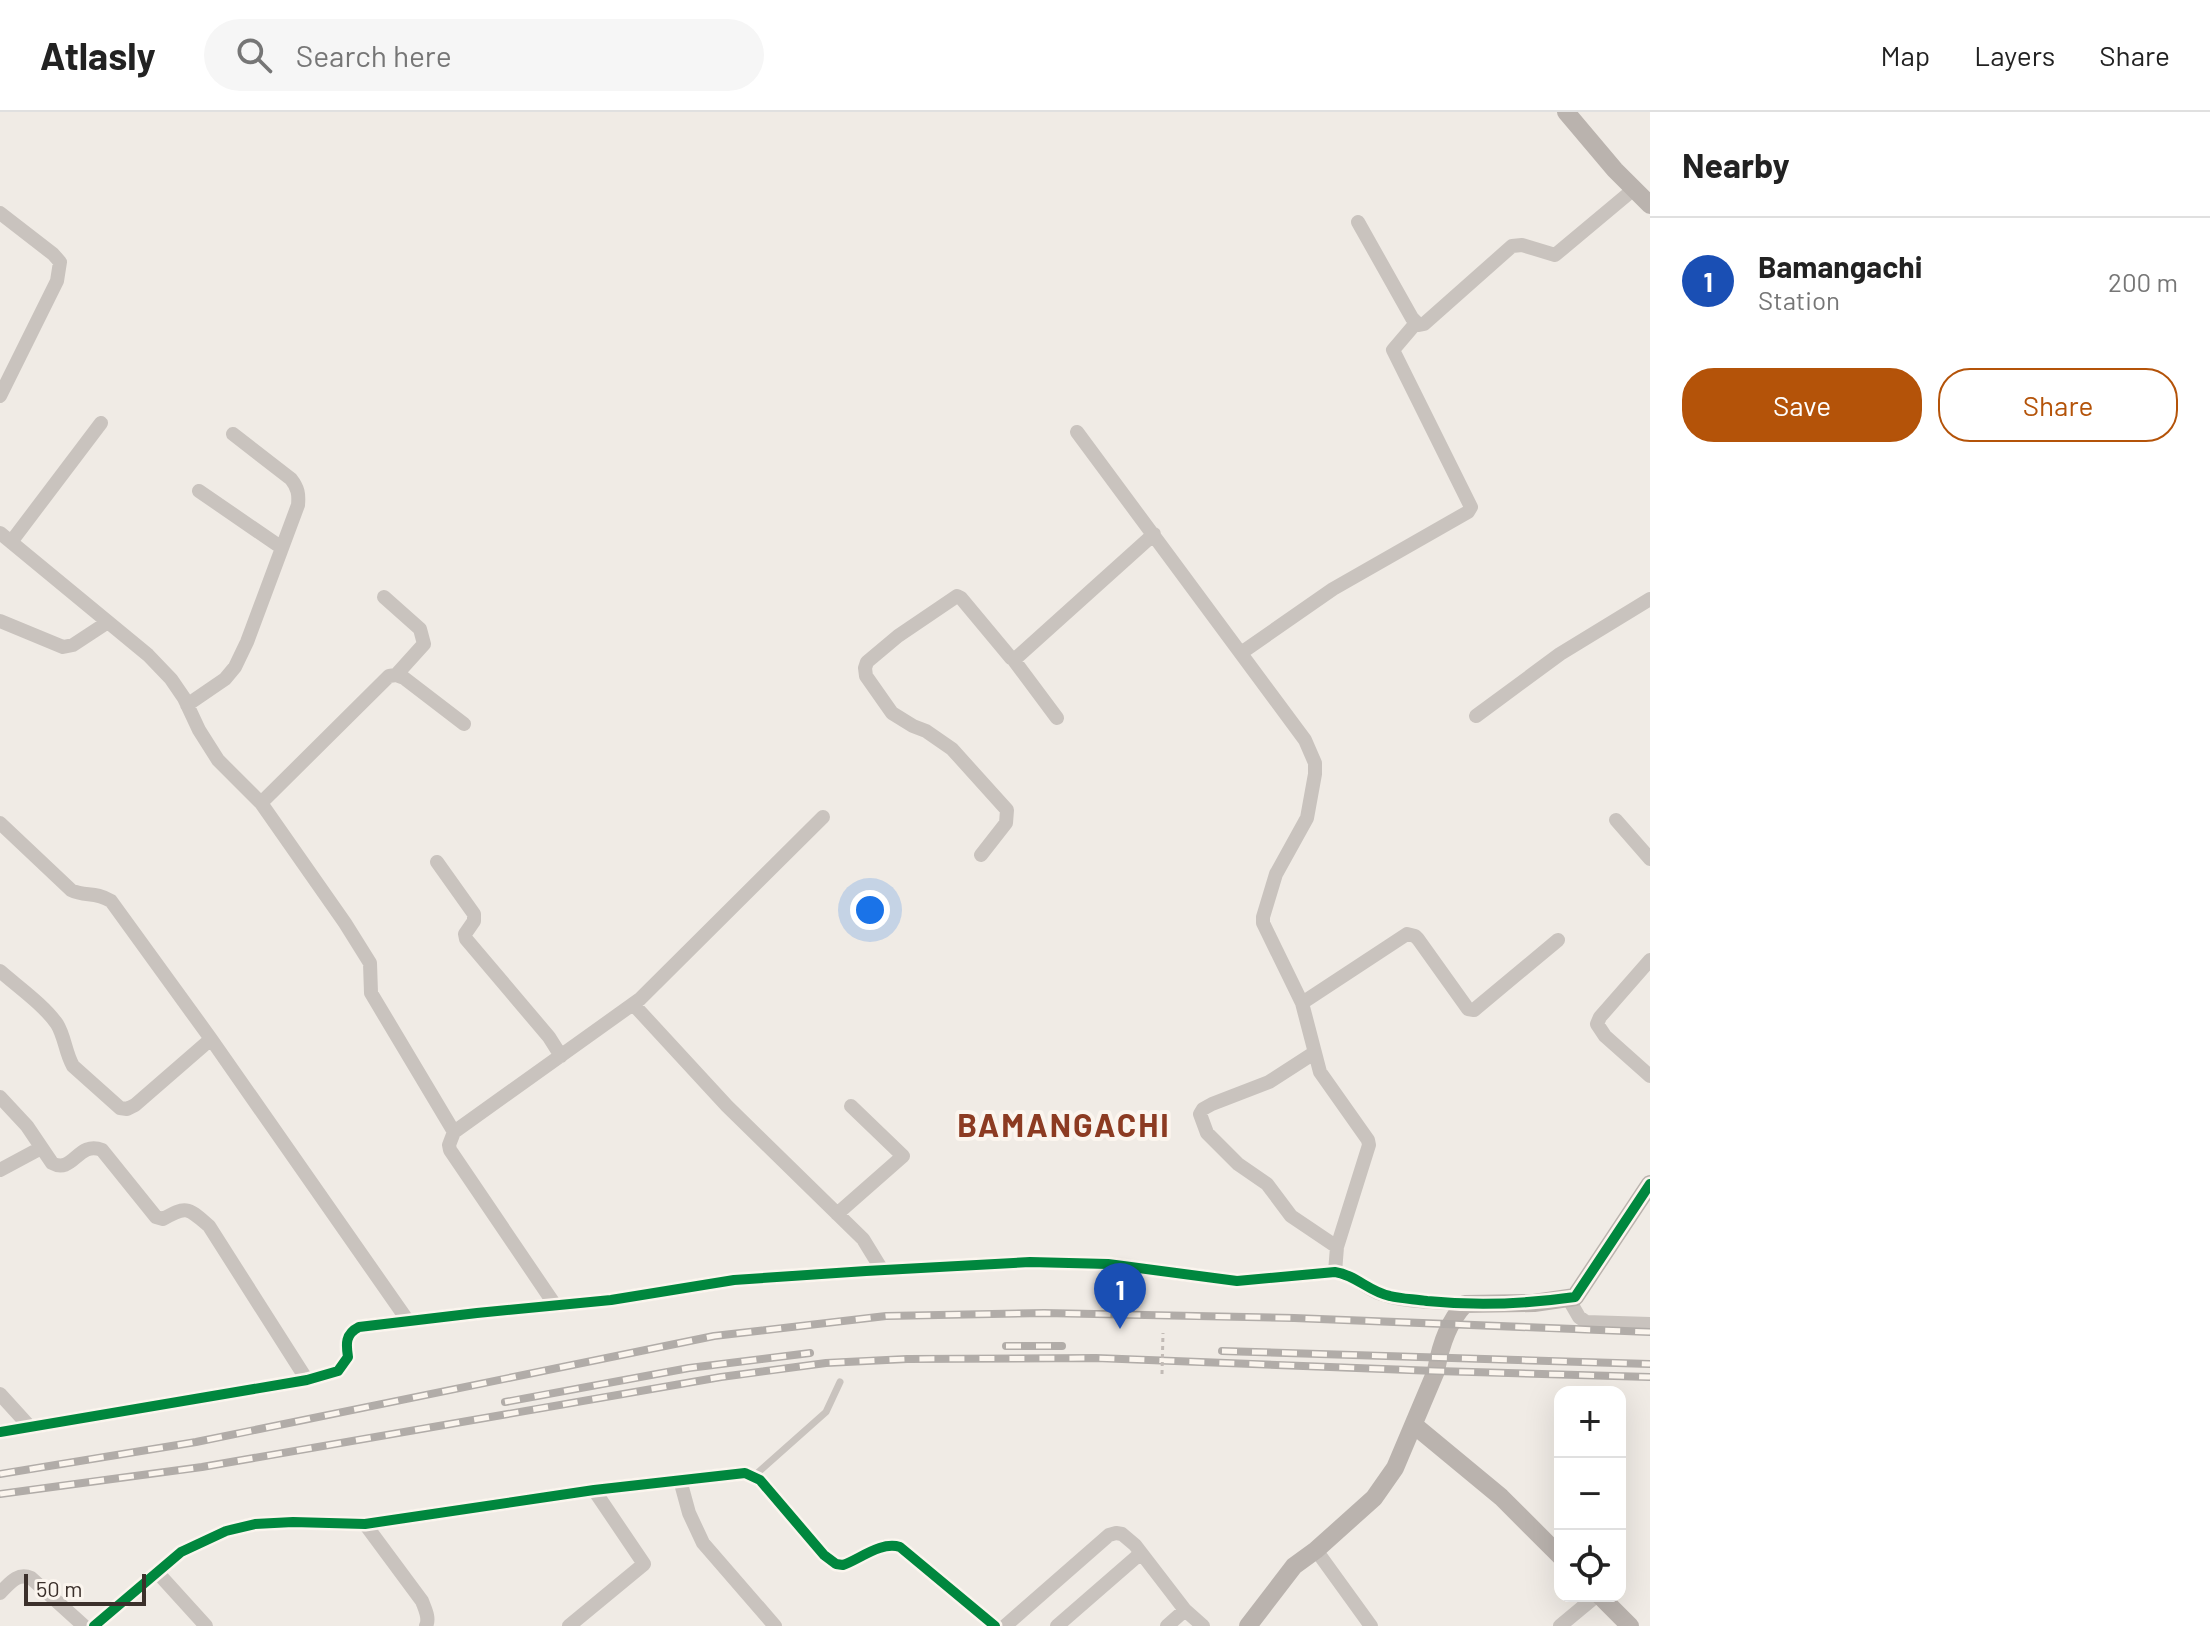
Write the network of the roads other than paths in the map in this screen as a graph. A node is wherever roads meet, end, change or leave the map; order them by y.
1 (1566, 112) edge
2 (1634, 189) junction
3 (1650, 205) edge
4 (0, 213) edge
5 (1358, 222) dead end
6 (1416, 323) junction
7 (0, 396) edge
8 (101, 423) dead end
9 (1077, 432) dead end
10 (233, 434) dead end
11 (199, 491) dead end
12 (1154, 534) junction
13 (5, 537) edge
14 (282, 548) junction
15 (384, 597) dead end
16 (1650, 599) edge
17 (0, 621) edge
18 (108, 622) junction
19 (1241, 653) junction
20 (1013, 659) junction
21 (396, 675) junction
22 (187, 705) junction
23 (1476, 716) dead end
24 (1057, 718) dead end
25 (464, 724) dead end
26 (261, 803) junction
27 (823, 817) dead end
28 (1616, 820) dead end
29 (0, 823) edge
30 (981, 855) dead end
31 (1650, 859) edge
32 (437, 862) dead end
33 (1558, 940) dead end
34 (1650, 960) edge
35 (0, 971) edge
36 (1302, 1003) junction
37 (633, 1004) junction
38 (211, 1039) junction
39 (1314, 1053) junction
40 (561, 1056) junction
41 (1650, 1076) edge
42 (0, 1097) edge
43 (851, 1106) dead end
44 (454, 1132) junction
45 (41, 1148) junction
46 (0, 1170) edge
47 (1650, 1184) edge
48 (837, 1214) junction
49 (1337, 1247) junction
50 (882, 1270) junction
51 (1335, 1272) junction
52 (1568, 1298) junction
53 (1465, 1304) junction
54 (555, 1305) junction
55 (408, 1321) junction
56 (1650, 1324) edge
57 (307, 1380) junction
58 (840, 1382) dead end
59 (0, 1394) edge
60 (1414, 1425) junction
61 (30, 1427) junction
62 (0, 1432) edge
63 (754, 1476) junction
64 (680, 1480) junction
65 (594, 1490) junction
66 (365, 1524) junction
67 (1316, 1550) junction
68 (1554, 1550) edge
69 (1141, 1553) junction
70 (157, 1572) junction
71 (0, 1593) edge
72 (1590, 1602) edge
73 (1604, 1602) edge
74 (1185, 1610) junction
75 (84, 1626) edge
76 (94, 1626) edge
77 (206, 1626) edge
78 (426, 1626) edge
79 (569, 1626) edge
80 (775, 1626) edge
81 (995, 1626) edge
82 (1005, 1626) edge
83 (1057, 1626) edge
84 (1167, 1626) edge
85 (1203, 1626) edge
86 (1248, 1626) edge
87 (1371, 1626) edge
88 (1560, 1626) edge
89 (1630, 1626) edge

1 - 2 street
2 - 3 street
2 - 6 street
4 - 7 street
5 - 6 street
6 - 19 street
8 - 13 street
9 - 12 street
10 - 14 street
11 - 14 street
12 - 19 street
12 - 20 street
13 - 18 street
14 - 22 street
15 - 21 street
16 - 23 street
17 - 18 street
18 - 22 street
19 - 36 street
20 - 24 street
20 - 30 street
21 - 25 street
21 - 26 street
22 - 26 street
26 - 44 street
27 - 37 street
28 - 31 street
29 - 38 street
32 - 40 street
33 - 36 street
34 - 41 street
35 - 38 street
36 - 39 street
37 - 40 street
37 - 48 street
38 - 55 street
39 - 49 street
39 - 49 street
40 - 44 street
42 - 45 street
43 - 48 street
44 - 54 street
45 - 46 street
45 - 57 street
47 - 52 street
48 - 50 street
49 - 51 street
50 - 51 street
50 - 54 street
51 - 53 street
52 - 53 street
52 - 56 street
53 - 60 street
54 - 55 street
55 - 57 street
57 - 61 street
58 - 63 lane
59 - 61 street
60 - 67 street
60 - 68 street
61 - 62 street
63 - 64 street
63 - 81 street
64 - 65 street
64 - 80 street
65 - 66 street
65 - 79 street
66 - 70 street
66 - 78 street
67 - 86 street
67 - 87 street
69 - 74 street
69 - 82 street
69 - 83 street
70 - 76 street
70 - 77 street
71 - 75 street
72 - 88 street
73 - 89 street
74 - 84 street
74 - 85 street

